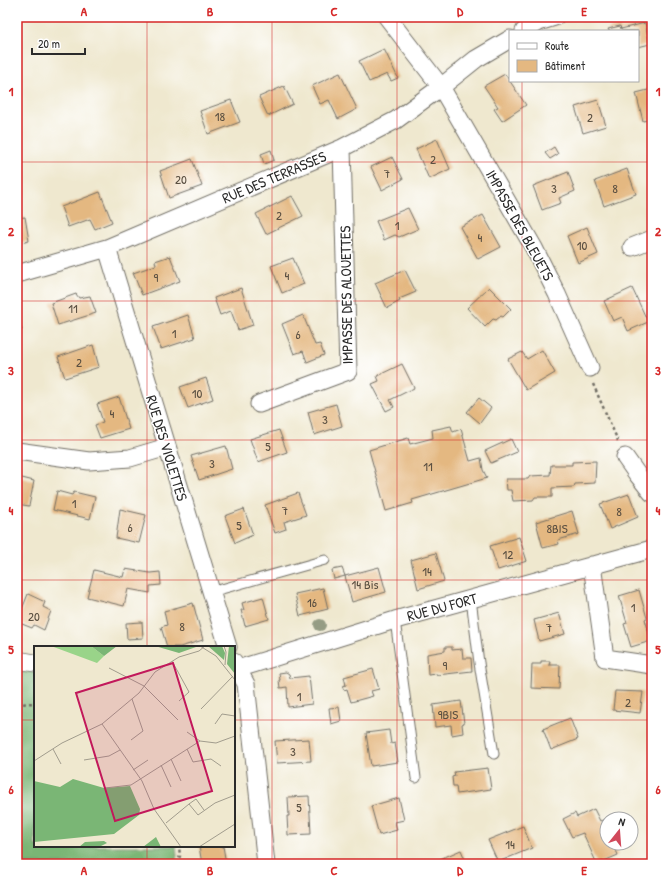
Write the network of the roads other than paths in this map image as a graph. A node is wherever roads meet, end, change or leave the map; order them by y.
1 (387, 17) edge
2 (554, 17) edge
3 (526, 30) edge
4 (509, 40) edge
5 (441, 87) junction
6 (342, 148) junction
7 (652, 238) edge
8 (632, 247) dead end
9 (107, 248) junction
10 (17, 274) edge
11 (590, 368) road end
12 (259, 404) dead end
13 (167, 447) junction
14 (17, 451) edge
15 (625, 456) road end
16 (652, 493) edge
17 (652, 549) edge
18 (325, 560) dead end
19 (592, 565) junction
20 (211, 592) junction
21 (471, 599) junction
22 (395, 620) junction
23 (228, 646) edge
24 (17, 660) edge
25 (34, 663) edge
26 (652, 665) edge
27 (235, 667) edge
28 (494, 754) dead end
29 (416, 778) dead end
30 (266, 864) edge

1 - 5 street, IMPASSE DES BLEUETS
2 - 3 street
4 - 5 street, RUE DES TERRASSES
5 - 6 street, RUE DES TERRASSES
5 - 11 street, IMPASSE DES BLEUETS
6 - 9 street, RUE DES TERRASSES
6 - 12 street, IMPASSE DES ALOUETTES
7 - 8 street
9 - 10 street, RUE DES TERRASSES
9 - 13 street, RUE DES VIOLETTES
13 - 14 street
13 - 20 street, RUE DES VIOLETTES
15 - 16 street
17 - 19 street, RUE DU FORT
18 - 20 lane
19 - 21 street, RUE DU FORT
19 - 26 street
20 - 23 street, RUE DES VIOLETTES
21 - 22 street, RUE DU FORT
21 - 28 lane
22 - 27 street, RUE DU FORT
22 - 29 lane
24 - 25 street
27 - 30 street

